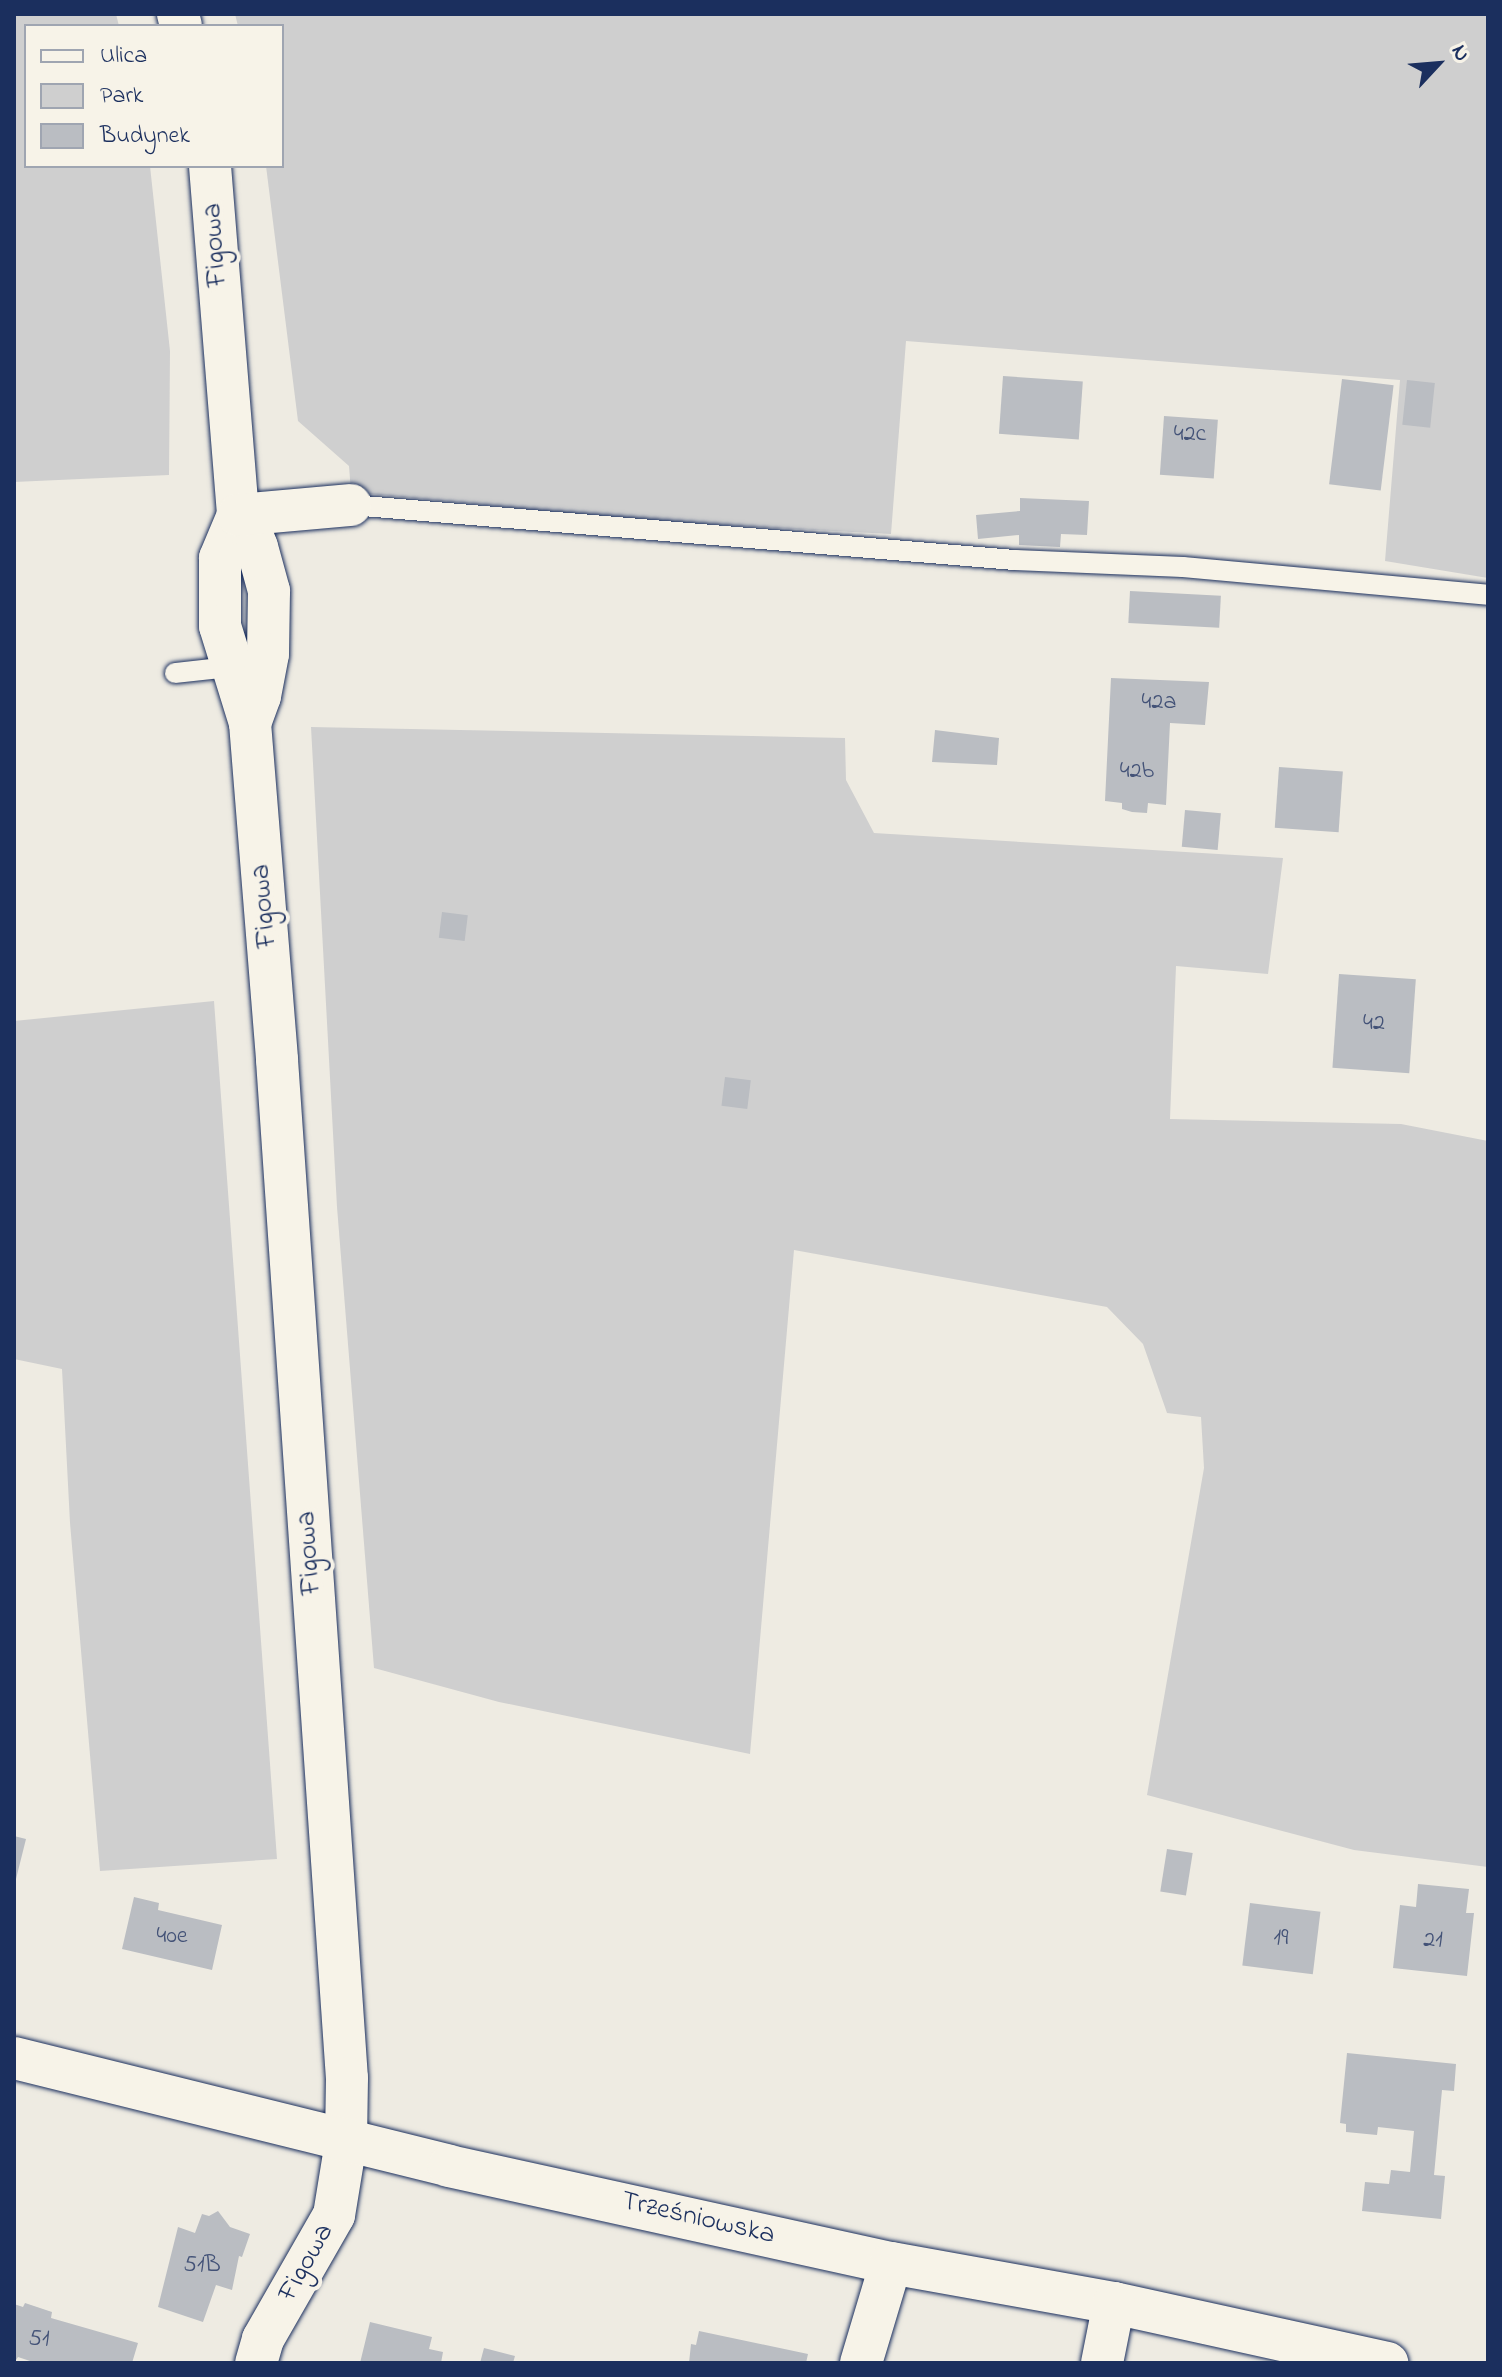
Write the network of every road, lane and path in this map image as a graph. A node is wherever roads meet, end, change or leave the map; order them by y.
1 (210, 168) edge
2 (351, 505) joint
3 (238, 515) junction
4 (1488, 595) edge
5 (248, 665) junction
6 (175, 673) dead end
7 (14, 2058) edge
8 (346, 2142) junction
9 (891, 2263) junction
10 (1114, 2303) junction
11 (256, 2363) edge
12 (861, 2363) edge
13 (1102, 2363) edge
14 (1387, 2363) edge

1 - 3 street, Figowa
2 - 3 street
2 - 4 lane
3 - 5 street, Figowa
5 - 6 lane
5 - 8 street, Figowa
7 - 8 street, Trześniowska
8 - 9 street, Trześniowska
8 - 11 street, Figowa
9 - 10 street, Trześniowska
9 - 12 street
10 - 13 street
10 - 14 street, Trześniowska

